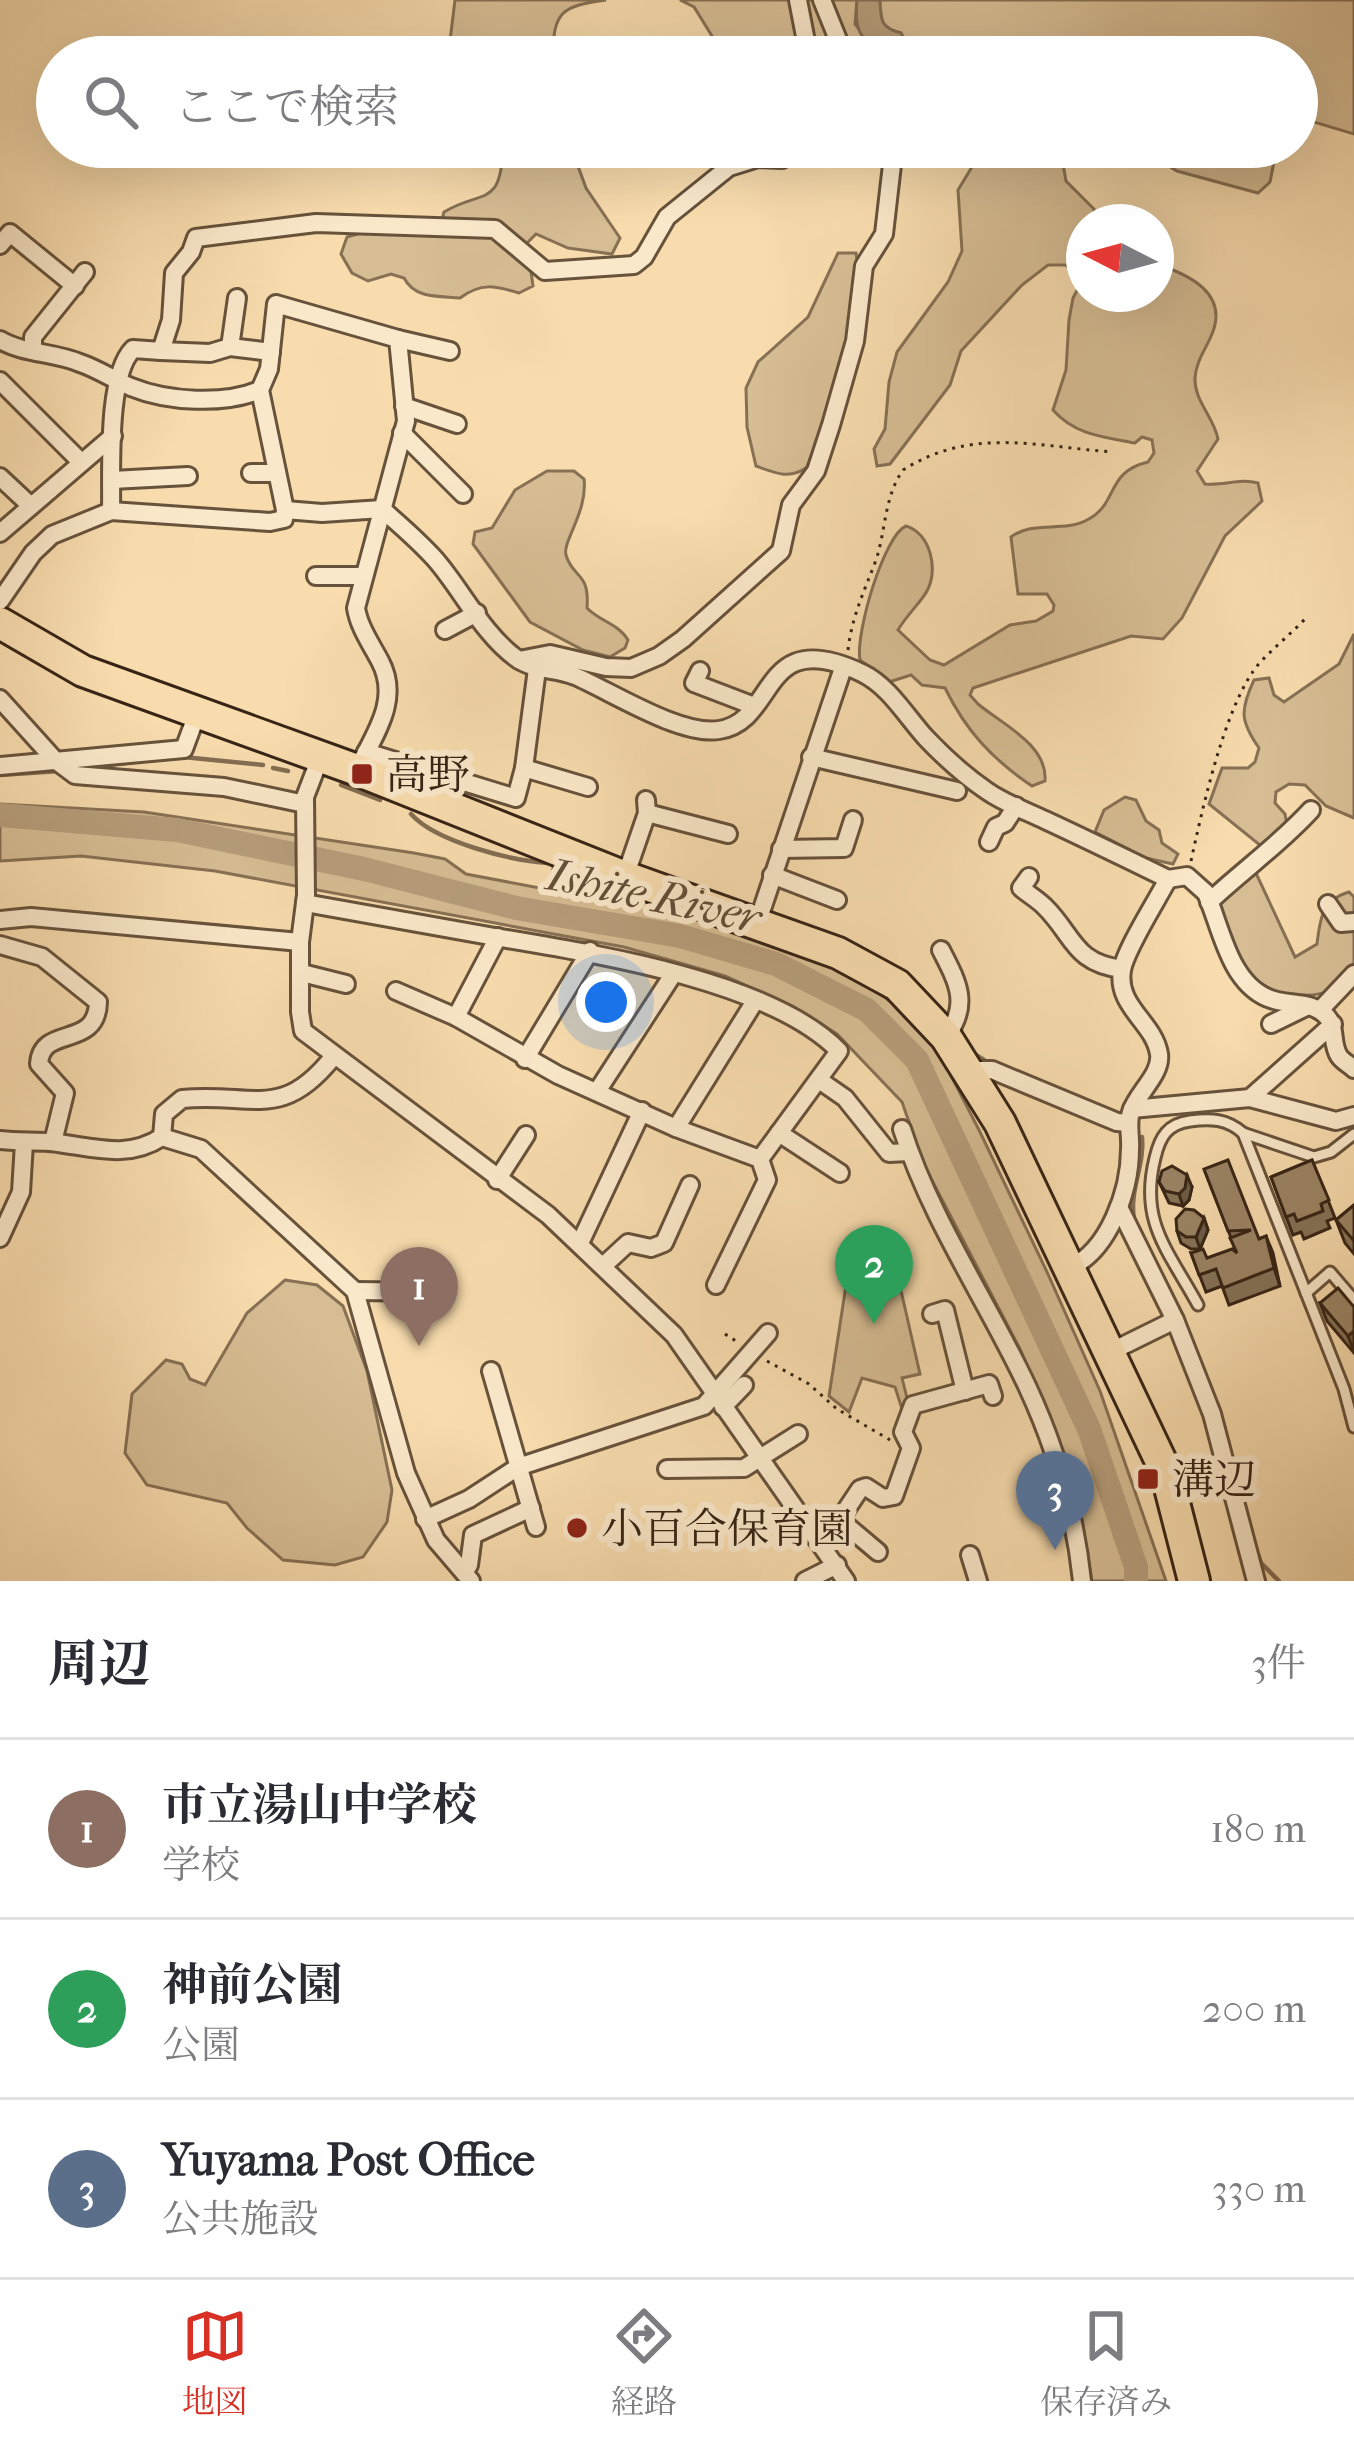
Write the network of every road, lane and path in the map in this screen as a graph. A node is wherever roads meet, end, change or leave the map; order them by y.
1 (798, 0) edge
2 (822, 0) edge
3 (805, 36) edge
4 (837, 36) edge
5 (728, 168) edge
6 (891, 168) edge
7 (0, 245) edge
8 (237, 298) dead end
9 (398, 339) junction
10 (0, 340) edge
11 (230, 346) junction
12 (33, 351) junction
13 (161, 351) junction
14 (450, 351) dead end
15 (271, 352) junction
16 (0, 381) edge
17 (120, 382) junction
18 (260, 390) junction
19 (404, 406) junction
20 (458, 424) dead end
21 (403, 433) junction
22 (113, 436) junction
23 (1113, 452) dead end
24 (81, 462) junction
25 (277, 472) junction
26 (251, 473) dead end
27 (188, 476) dead end
28 (0, 477) edge
29 (112, 480) junction
30 (463, 494) dead end
31 (31, 506) junction
32 (382, 508) junction
33 (285, 510) junction
34 (112, 511) junction
35 (0, 532) edge
36 (448, 575) junction
37 (316, 576) dead end
38 (364, 576) junction
39 (433, 593) dead end
40 (477, 614) junction
41 (1305, 620) dead end
42 (1, 621) edge
43 (445, 630) dead end
44 (519, 660) junction
45 (843, 668) junction
46 (537, 669) junction
47 (700, 671) dead end
48 (0, 699) edge
49 (754, 706) junction
50 (197, 715) junction
51 (811, 757) junction
52 (320, 758) junction
53 (56, 760) junction
54 (361, 761) junction
55 (0, 766) edge
56 (524, 768) junction
57 (588, 788) dead end
58 (957, 790) dead end
59 (305, 805) junction
60 (1016, 806) junction
61 (1311, 810) dead end
62 (853, 820) dead end
63 (728, 834) dead end
64 (988, 842) dead end
65 (781, 849) junction
66 (772, 875) junction
67 (625, 877) junction
68 (1029, 877) dead end
69 (1177, 878) junction
70 (305, 899) junction
71 (837, 900) dead end
72 (1209, 902) junction
73 (1328, 904) dead end
74 (0, 920) edge
75 (1354, 922) edge
76 (757, 924) junction
77 (498, 938) junction
78 (300, 942) junction
79 (0, 945) edge
80 (941, 950) dead end
81 (590, 951) junction
82 (1122, 969) junction
83 (674, 973) junction
84 (302, 974) junction
85 (1354, 974) edge
86 (346, 984) dead end
87 (396, 991) dead end
88 (755, 1000) junction
89 (1321, 1013) junction
90 (456, 1017) junction
91 (1271, 1024) dead end
92 (946, 1037) junction
93 (333, 1057) junction
94 (525, 1059) junction
95 (1354, 1069) edge
96 (971, 1076) junction
97 (819, 1080) junction
98 (598, 1090) junction
99 (1250, 1098) junction
100 (642, 1112) junction
101 (1130, 1116) junction
102 (1354, 1117) edge
103 (676, 1128) junction
104 (902, 1129) dead end
105 (779, 1133) junction
106 (1243, 1133) junction
107 (1354, 1134) edge
108 (526, 1135) dead end
109 (162, 1137) junction
110 (0, 1140) edge
111 (53, 1142) junction
112 (24, 1143) junction
113 (909, 1152) junction
114 (760, 1159) junction
115 (840, 1173) dead end
116 (497, 1180) junction
117 (690, 1186) dead end
118 (1119, 1207) junction
119 (0, 1238) edge
120 (580, 1243) junction
121 (603, 1266) junction
122 (1069, 1268) junction
123 (716, 1285) dead end
124 (355, 1291) junction
125 (441, 1292) dead end
126 (1306, 1293) junction
127 (1354, 1300) edge
128 (1198, 1305) dead end
129 (932, 1314) dead end
130 (1175, 1320) junction
131 (725, 1334) dead end
132 (768, 1334) dead end
133 (751, 1350) junction
134 (1110, 1352) junction
135 (491, 1371) dead end
136 (744, 1385) dead end
137 (1349, 1386) edge
138 (965, 1391) junction
139 (993, 1396) dead end
140 (718, 1400) junction
141 (1354, 1427) edge
142 (798, 1434) dead end
143 (908, 1443) junction
144 (761, 1461) junction
145 (518, 1467) junction
146 (668, 1469) dead end
147 (531, 1508) junction
148 (425, 1519) junction
149 (841, 1520) junction
150 (536, 1527) dead end
151 (816, 1538) junction
152 (878, 1552) dead end
153 (970, 1556) dead end
154 (841, 1573) edge
155 (467, 1577) edge
156 (805, 1581) edge
157 (978, 1581) edge
158 (1082, 1581) edge
159 (1194, 1581) edge
160 (1256, 1581) edge

1 - 3 street
2 - 4 street
5 - 13 street
6 - 44 street
7 - 12 street
8 - 11 street
9 - 14 street
9 - 15 street
9 - 19 street
10 - 12 street
11 - 13 street
11 - 15 street
12 - 17 street
13 - 17 street
15 - 18 street
16 - 24 street
17 - 18 street
17 - 22 street
18 - 25 street
19 - 20 street
19 - 21 street
21 - 30 street
21 - 32 street
22 - 24 street
22 - 29 street
23 - 45 path
24 - 31 street
25 - 26 street
25 - 33 street
27 - 29 street
28 - 31 street
29 - 34 street
31 - 35 street
32 - 33 street
32 - 36 street
32 - 38 street
33 - 34 street
34 - 42 street
36 - 39 street
36 - 40 street
37 - 38 street
38 - 54 street
40 - 43 street
40 - 44 street
41 - 69 path
42 - 50 highway
44 - 46 street
45 - 49 street
45 - 51 street
45 - 60 street
46 - 49 street
46 - 56 street
47 - 49 street
48 - 53 street
50 - 52 highway
50 - 53 street
51 - 58 street
51 - 65 street
52 - 54 highway
52 - 59 street
53 - 55 street
53 - 59 street
54 - 56 street
54 - 67 highway
56 - 57 street
59 - 70 street
60 - 64 street
60 - 69 street
61 - 72 street
62 - 65 street
63 - 67 street
65 - 66 street
66 - 71 street
66 - 76 street
67 - 76 highway
68 - 82 street
69 - 72 street
69 - 82 street
70 - 77 street
70 - 78 street
72 - 89 street
73 - 75 street
74 - 78 street
76 - 92 highway
77 - 81 street
77 - 90 street
78 - 84 street
79 - 111 street
80 - 92 street
81 - 83 street
81 - 94 street
82 - 101 street
83 - 88 street
83 - 98 street
84 - 86 street
84 - 93 street
85 - 89 street
87 - 90 street
88 - 97 street
88 - 103 street
89 - 91 street
89 - 95 street
89 - 99 street
90 - 94 street
92 - 96 highway
93 - 109 street
93 - 116 street
94 - 98 street
96 - 101 street
96 - 122 highway
97 - 105 street
97 - 113 street
98 - 100 street
99 - 101 street
99 - 102 street
100 - 103 street
100 - 120 street
101 - 118 street
103 - 114 street
104 - 113 street
105 - 114 street
105 - 115 street
106 - 107 lane
106 - 126 lane
106 - 128 lane
108 - 116 street
109 - 111 street
109 - 124 street
110 - 112 street
111 - 112 street
112 - 119 street
113 - 158 street
114 - 123 street
116 - 120 street
117 - 121 street
118 - 122 street
118 - 130 street
120 - 121 street
121 - 140 street
122 - 134 highway
124 - 125 street
124 - 148 street
126 - 127 lane
126 - 137 lane
129 - 138 street
130 - 134 street
130 - 160 street
131 - 133 path
132 - 133 street
133 - 140 street
133 - 143 path
134 - 159 highway
135 - 145 street
136 - 140 street
137 - 141 lane
138 - 139 street
138 - 143 street
140 - 144 street
140 - 145 street
142 - 144 street
143 - 149 street
144 - 146 street
144 - 151 street
145 - 147 street
145 - 148 street
147 - 150 street
147 - 155 street
148 - 155 street
149 - 151 street
149 - 152 street
151 - 154 street
153 - 157 street
154 - 156 street

